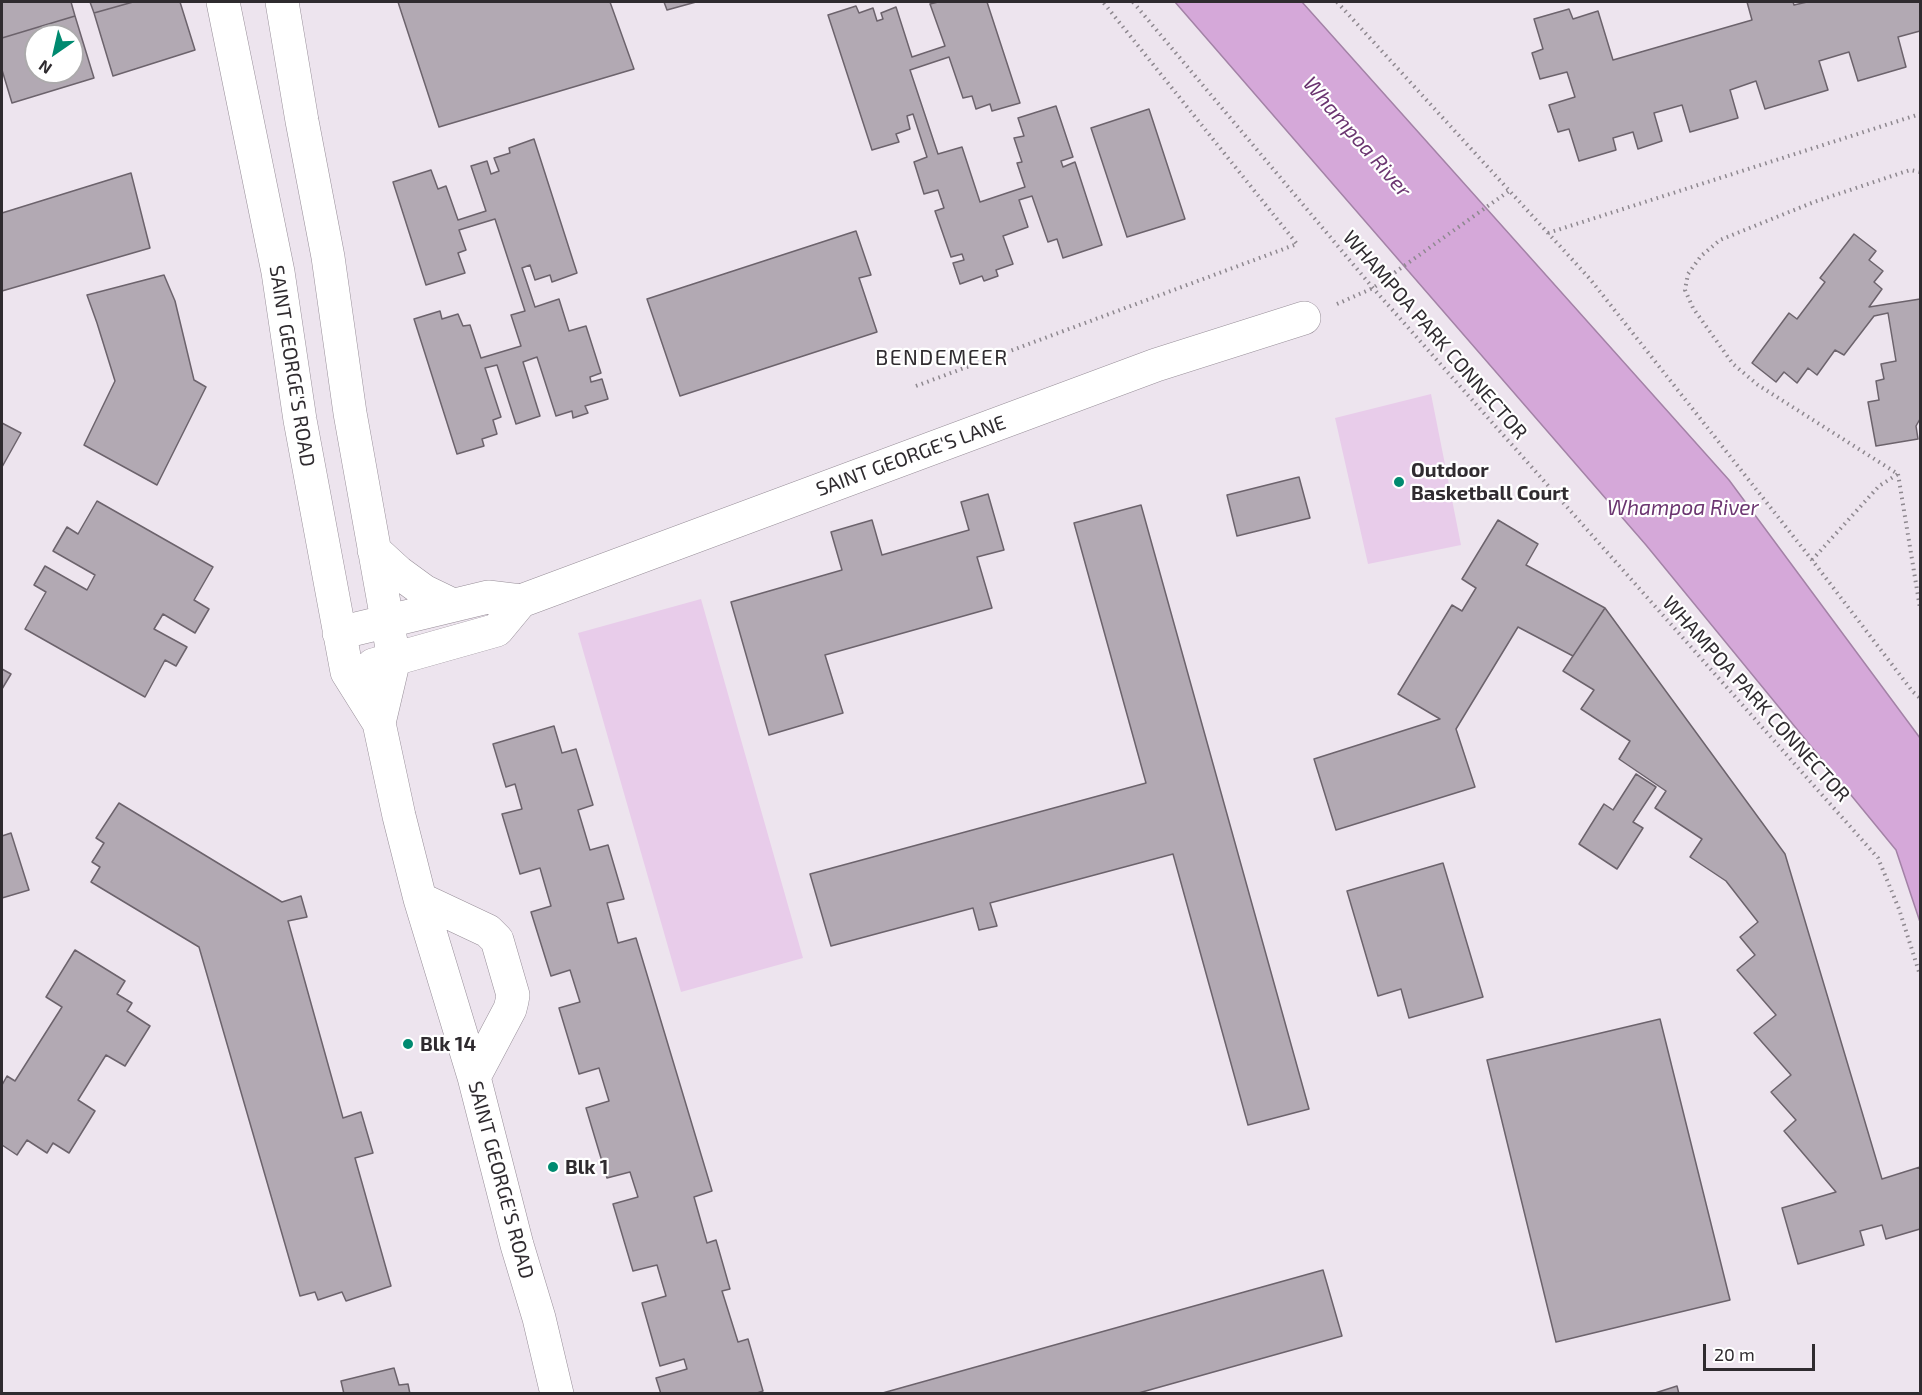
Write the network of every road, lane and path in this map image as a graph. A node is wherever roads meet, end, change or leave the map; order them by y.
1 (223, 2) edge
2 (282, 2) edge
3 (1103, 2) edge
4 (1133, 2) edge
5 (1337, 2) edge
6 (1920, 114) edge
7 (1920, 172) edge
8 (1509, 191) junction
9 (1548, 233) junction
10 (1373, 288) junction
11 (1304, 318) dead end
12 (916, 386) dead end
13 (1898, 474) junction
14 (374, 550) junction
15 (1812, 560) junction
16 (521, 601) junction
17 (453, 605) junction
18 (1920, 608) edge
19 (387, 622) junction
20 (339, 633) junction
21 (394, 659) junction
22 (347, 672) junction
23 (1920, 698) edge
24 (379, 723) junction
25 (420, 899) junction
26 (1920, 975) edge
27 (474, 1077) junction
28 (557, 1394) edge

1 - 20 street, SAINT GEORGE'S ROAD
2 - 14 street, SAINT GEORGE'S ROAD
3 - 12 path
4 - 10 path, WHAMPOA PARK CONNECTOR
5 - 8 path
6 - 9 path
7 - 13 path
8 - 9 path
8 - 10 path
9 - 15 path
10 - 26 path, WHAMPOA PARK CONNECTOR
11 - 16 street, SAINT GEORGE'S LANE
13 - 15 path
13 - 18 path
14 - 17 street
14 - 19 street, SAINT GEORGE'S ROAD
15 - 23 path
16 - 17 street, SAINT GEORGE'S LANE
16 - 21 street, SAINT GEORGE'S LANE
17 - 19 street, SAINT GEORGE'S LANE
19 - 20 street, SAINT GEORGE'S LANE
19 - 21 street, SAINT GEORGE'S ROAD
20 - 22 street, SAINT GEORGE'S ROAD
21 - 22 street, SAINT GEORGE'S LANE
21 - 24 street, SAINT GEORGE'S ROAD
22 - 24 street, SAINT GEORGE'S ROAD
24 - 25 street, SAINT GEORGE'S ROAD
25 - 27 street, SAINT GEORGE'S ROAD
25 - 27 street
27 - 28 street, SAINT GEORGE'S ROAD

